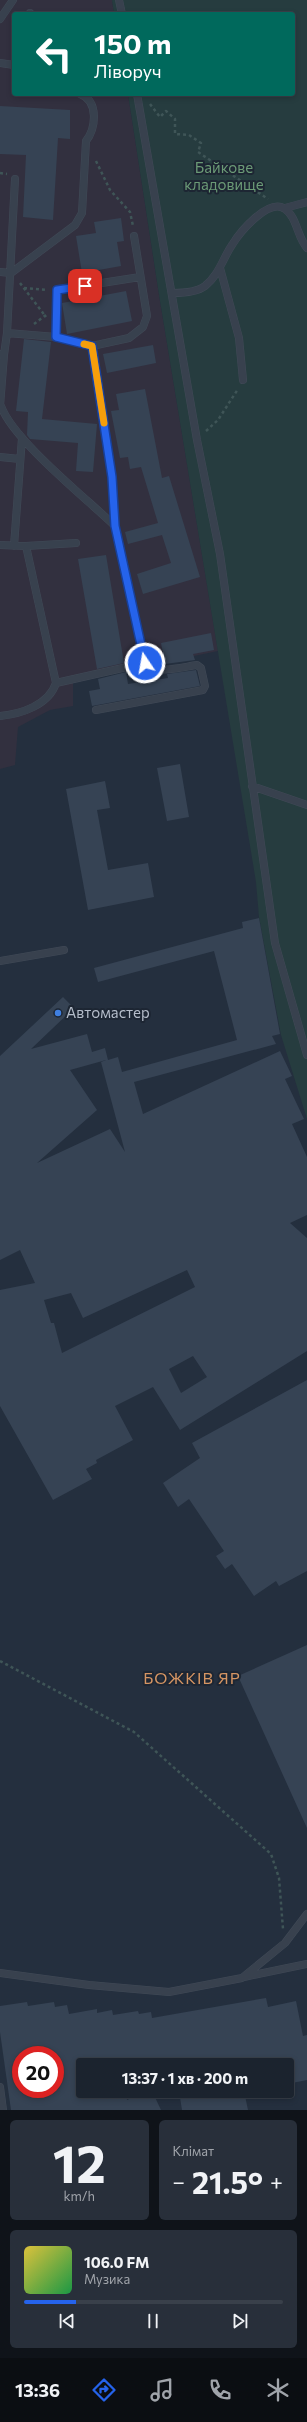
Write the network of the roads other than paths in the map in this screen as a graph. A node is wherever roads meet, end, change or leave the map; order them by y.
1 (12, 0) edge
2 (119, 0) edge
3 (122, 12) edge
4 (0, 19) edge
5 (0, 63) edge
6 (12, 65) edge
7 (86, 96) edge
8 (137, 96) edge
9 (15, 179) dead end
10 (307, 202) edge
11 (285, 208) junction
12 (134, 236) road end
13 (307, 248) edge
14 (220, 268) junction
15 (0, 272) edge
16 (11, 273) junction
17 (140, 277) junction
18 (173, 293) junction
19 (7, 333) junction
20 (56, 333) junction
21 (92, 346) junction
22 (2, 355) edge
23 (243, 380) road end
24 (0, 406) edge
25 (22, 438) junction
26 (0, 457) edge
27 (20, 459) junction
28 (115, 526) junction
29 (76, 543) dead end
30 (0, 545) edge
31 (14, 546) junction
32 (26, 546) junction
33 (145, 663) junction
34 (56, 683) junction
35 (96, 710) dead end
36 (0, 716) edge
37 (252, 786) junction
38 (307, 805) edge
39 (64, 950) dead end
40 (0, 961) edge
41 (307, 1054) edge
42 (307, 1914) edge
43 (307, 1964) edge
44 (0, 1973) edge
45 (242, 1978) junction
46 (0, 2087) edge
47 (3, 2110) edge

1 - 4 lane
2 - 3 lane
5 - 6 lane
7 - 16 lane
8 - 18 lane
9 - 16 lane
10 - 11 lane
11 - 13 lane
11 - 14 lane
12 - 17 lane
14 - 18 lane
14 - 23 lane
15 - 16 lane
16 - 19 lane
17 - 20 lane
17 - 21 lane
18 - 37 lane
19 - 20 lane
19 - 22 lane
20 - 21 lane
21 - 28 lane
22 - 24 lane
24 - 25 lane
25 - 27 lane
25 - 28 lane
26 - 27 lane
27 - 31 lane
28 - 33 lane
29 - 32 lane
30 - 31 lane
31 - 32 lane
32 - 34 lane
33 - 34 lane
33 - 35 lane
34 - 36 lane
37 - 38 lane
37 - 41 lane
39 - 40 lane
42 - 45 lane
43 - 45 lane
44 - 45 lane
46 - 47 lane

